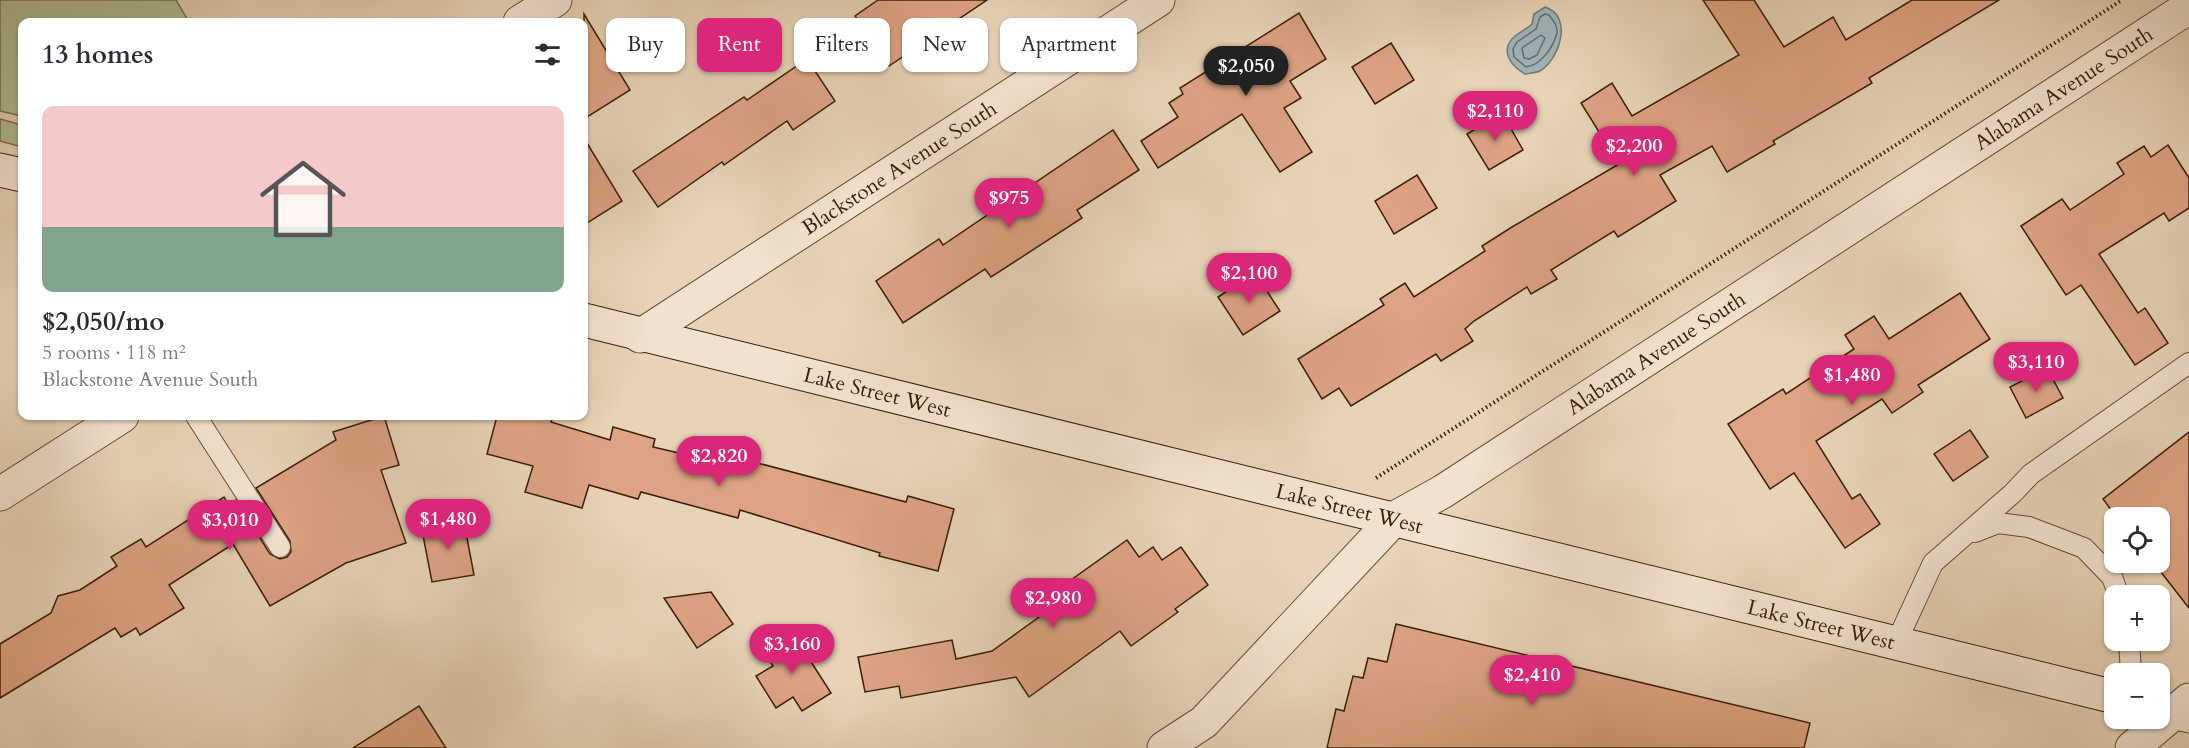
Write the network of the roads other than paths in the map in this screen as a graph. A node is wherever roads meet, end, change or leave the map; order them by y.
1 (555, 0) edge
2 (1158, 0) edge
3 (2189, 7) edge
4 (526, 18) edge
5 (0, 170) edge
6 (18, 174) edge
7 (588, 321) edge
8 (640, 336) junction
9 (2189, 363) edge
10 (116, 420) edge
11 (199, 420) edge
12 (0, 494) edge
13 (1395, 518) junction
14 (1965, 535) junction
15 (280, 547) dead end
16 (2115, 585) edge
17 (1896, 643) junction
18 (2104, 694) edge
19 (2178, 709) edge
20 (1184, 743) edge
21 (2132, 748) edge

1 - 4 street
2 - 8 street, Blackstone Avenue South
3 - 13 street, Alabama Avenue South
5 - 6 street
7 - 8 street, Lake Street West
8 - 13 street, Lake Street West
9 - 14 lane
10 - 12 street
11 - 15 lane
13 - 17 street, Lake Street West
13 - 20 street, Alabama Avenue South
14 - 16 lane
14 - 17 lane
17 - 18 street, Lake Street West
19 - 21 street

